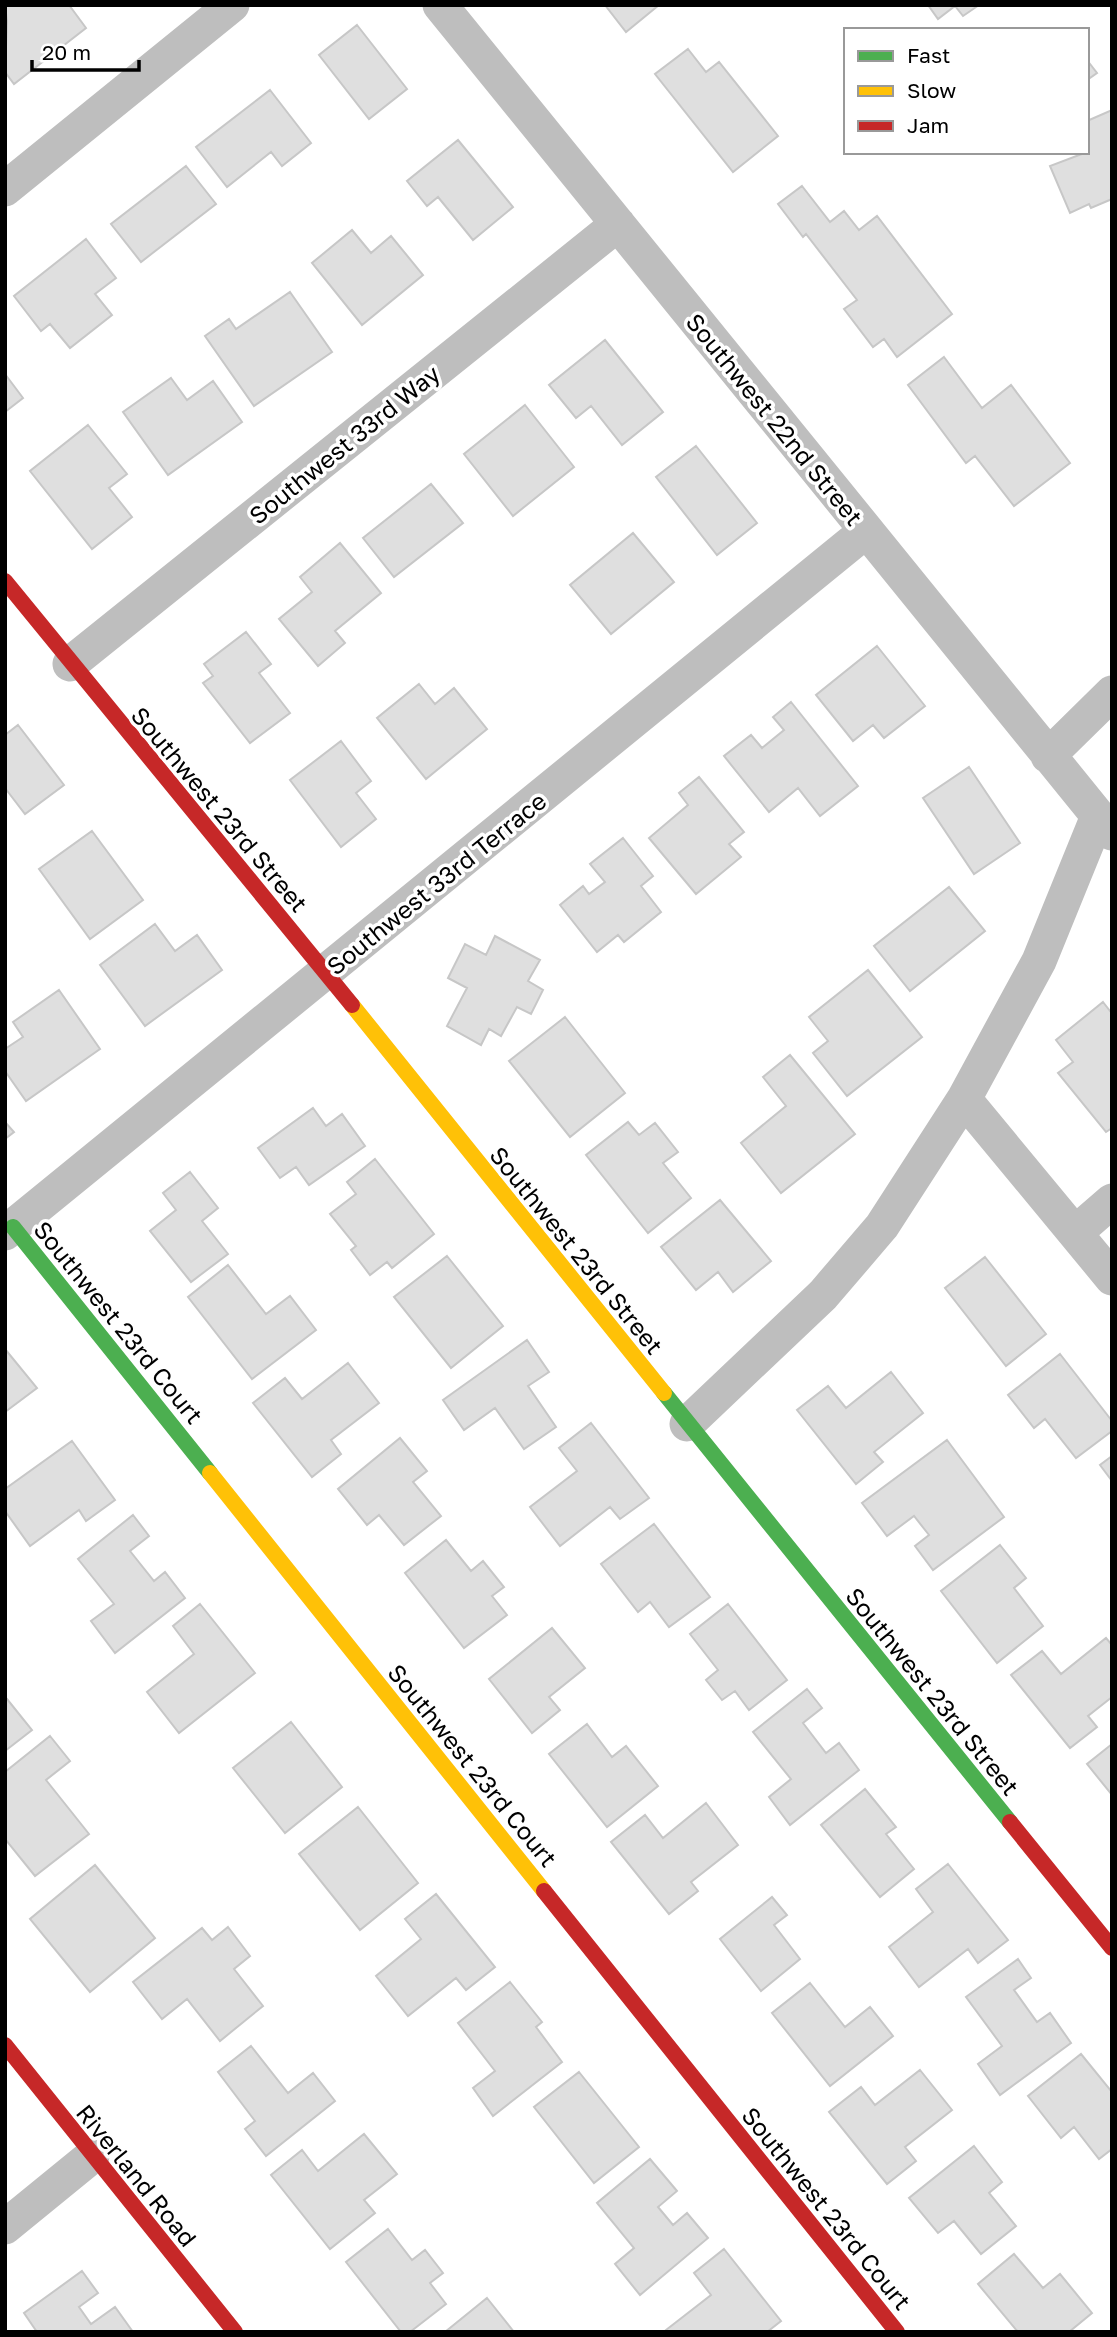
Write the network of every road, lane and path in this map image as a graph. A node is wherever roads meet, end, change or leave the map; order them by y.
1 (232, 5) edge
2 (440, 5) edge
3 (5, 189) edge
4 (618, 224) junction
5 (866, 531) junction
6 (5, 581) edge
7 (70, 664) junction
8 (1112, 693) edge
9 (1048, 756) junction
10 (1105, 825) edge
11 (326, 973) junction
12 (964, 1099) junction
13 (1112, 1200) edge
14 (9, 1230) edge
15 (1075, 1233) junction
16 (1112, 1278) edge
17 (687, 1424) junction
18 (1112, 1948) edge
19 (5, 2045) edge
20 (92, 2156) junction
21 (5, 2227) edge
22 (235, 2332) edge
23 (897, 2332) edge

1 - 3 street
2 - 4 street, Southwest 22nd Street
4 - 5 street, Southwest 22nd Street
4 - 7 street, Southwest 33rd Way
5 - 9 street, Southwest 22nd Street
5 - 11 street, Southwest 33rd Terrace
6 - 7 street, Southwest 23rd Street
7 - 11 street, Southwest 23rd Street
8 - 9 street
9 - 10 street, Southwest 22nd Street
10 - 12 street
11 - 14 street, Southwest 33rd Terrace
11 - 17 street, Southwest 23rd Street
12 - 15 street
12 - 17 street
13 - 15 street
14 - 23 street, Southwest 23rd Court
15 - 16 street
17 - 18 street, Southwest 23rd Street
19 - 20 street, Riverland Road
20 - 21 street
20 - 22 street, Riverland Road

